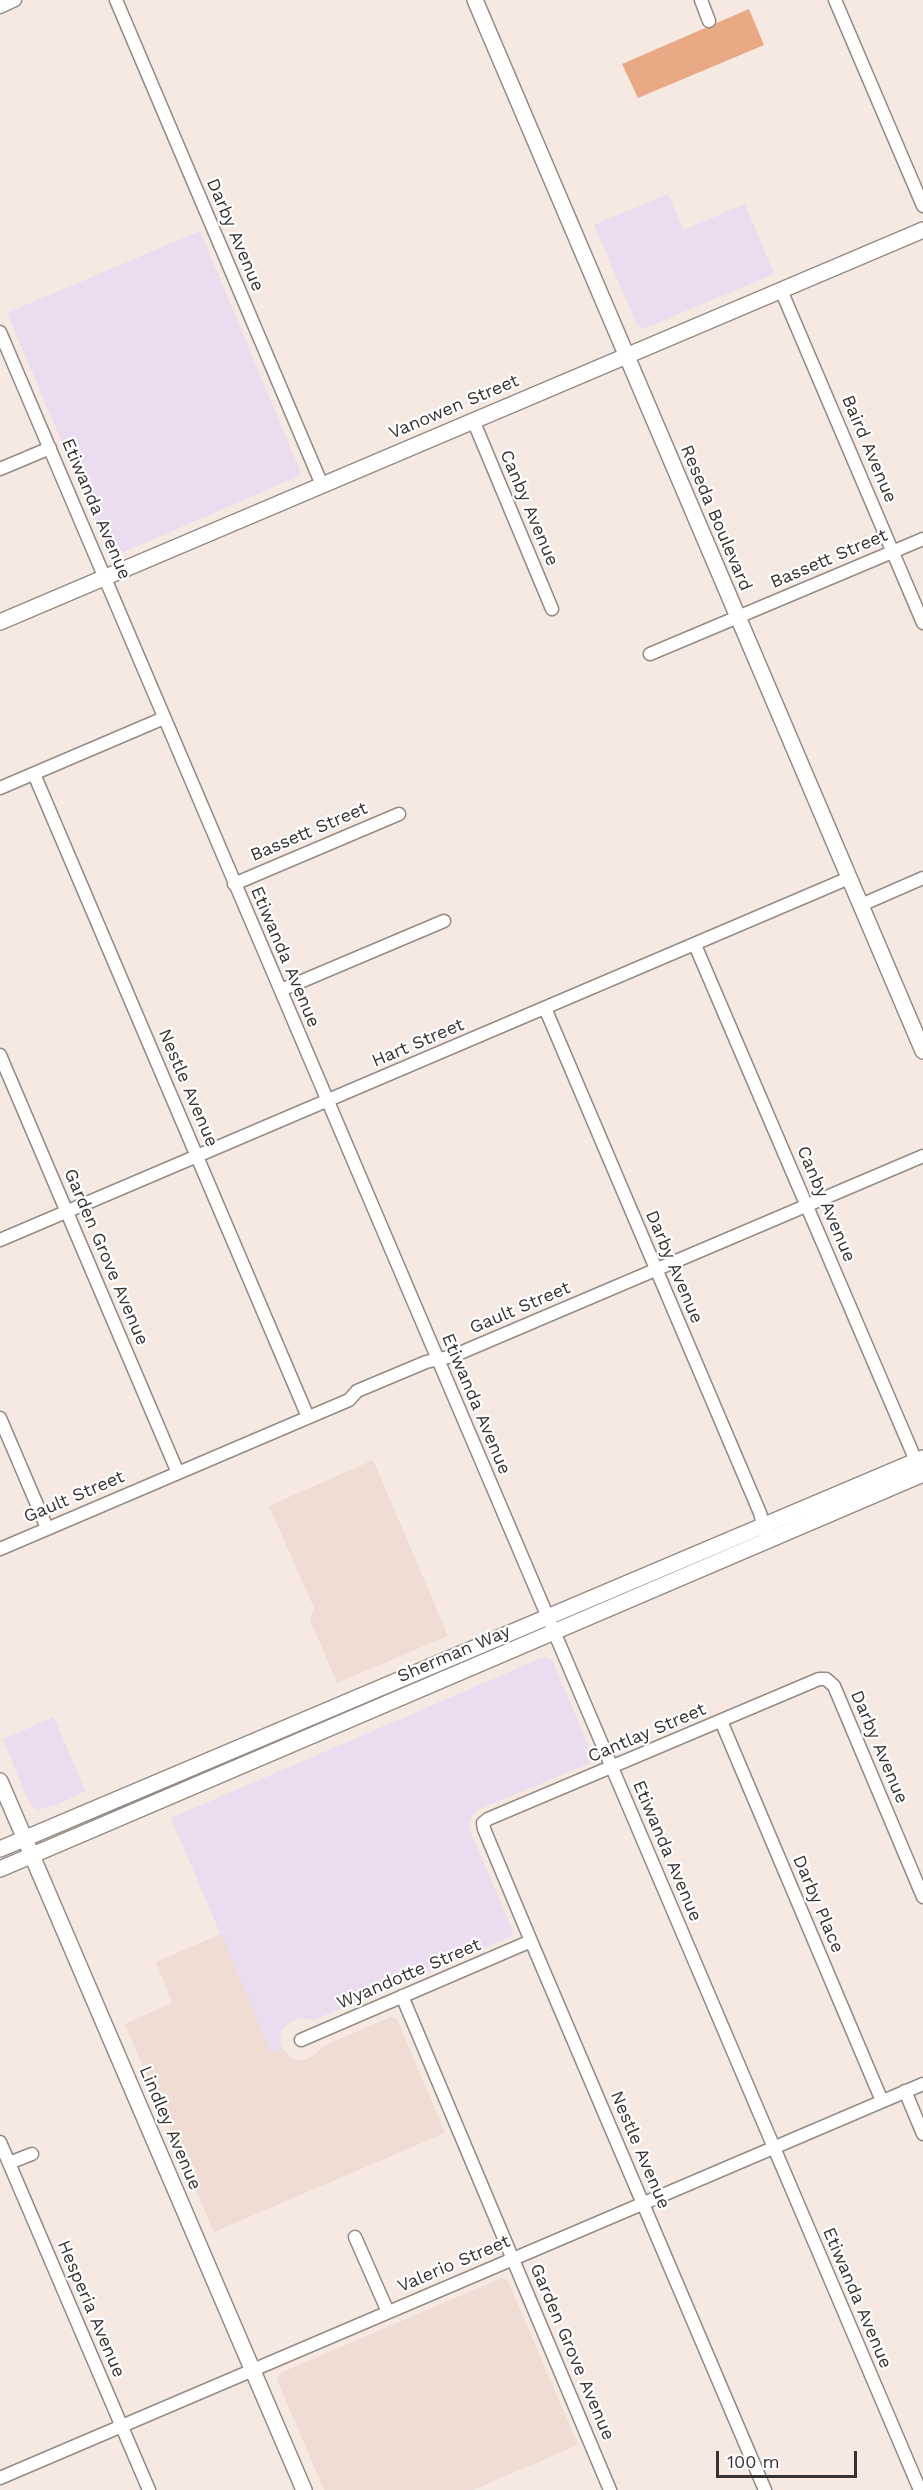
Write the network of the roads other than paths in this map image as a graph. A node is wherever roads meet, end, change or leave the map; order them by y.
1 (15, 0) edge
2 (116, 0) edge
3 (475, 0) edge
4 (700, 0) edge
5 (835, 0) edge
6 (0, 7) edge
7 (709, 21) dead end
8 (923, 206) edge
9 (923, 230) edge
10 (781, 290) junction
11 (0, 332) edge
12 (626, 356) junction
13 (473, 420) junction
14 (50, 448) junction
15 (0, 469) edge
16 (322, 485) junction
17 (923, 539) edge
18 (894, 551) junction
19 (105, 578) junction
20 (552, 609) dead end
21 (738, 618) junction
22 (0, 622) edge
23 (923, 623) edge
24 (650, 654) dead end
25 (164, 718) junction
26 (34, 774) junction
27 (0, 788) edge
28 (399, 814) dead end
29 (849, 878) junction
30 (923, 878) edge
31 (234, 884) junction
32 (861, 905) junction
33 (444, 921) dead end
34 (695, 945) junction
35 (281, 990) junction
36 (545, 1008) junction
37 (923, 1052) edge
38 (0, 1054) edge
39 (327, 1101) junction
40 (197, 1156) junction
41 (923, 1156) edge
42 (806, 1205) junction
43 (67, 1211) junction
44 (0, 1240) edge
45 (656, 1270) junction
46 (438, 1360) junction
47 (308, 1417) junction
48 (0, 1418) edge
49 (921, 1469) edge
50 (178, 1473) junction
51 (47, 1528) junction
52 (765, 1533) junction
53 (0, 1549) edge
54 (551, 1625) junction
55 (826, 1679) joint
56 (721, 1721) junction
57 (612, 1768) junction
58 (0, 1781) edge
59 (483, 1823) joint
60 (25, 1839) junction
61 (0, 1849) edge
62 (32, 1855) junction
63 (0, 1869) edge
64 (923, 1897) edge
65 (531, 1941) junction
66 (402, 1996) junction
67 (301, 2040) dead end
68 (923, 2084) edge
69 (905, 2091) junction
70 (882, 2101) junction
71 (923, 2134) edge
72 (0, 2142) edge
73 (774, 2148) junction
74 (32, 2154) dead end
75 (9, 2163) junction
76 (643, 2203) junction
77 (356, 2238) dead end
78 (512, 2259) junction
79 (388, 2312) junction
80 (252, 2370) junction
81 (122, 2426) junction
82 (0, 2478) edge
83 (149, 2490) edge
84 (304, 2490) edge
85 (610, 2490) edge
86 (765, 2490) edge
87 (920, 2490) edge

1 - 6 street
2 - 16 street, Darby Avenue
3 - 12 main road, Reseda Boulevard
4 - 7 street
5 - 8 street
9 - 10 main road, Vanowen Street
10 - 12 main road, Vanowen Street
10 - 18 street, Baird Avenue
11 - 14 street, Etiwanda Avenue
12 - 13 main road, Vanowen Street
12 - 21 main road, Reseda Boulevard
13 - 16 main road, Vanowen Street
13 - 20 street, Canby Avenue
14 - 15 street
14 - 19 street, Etiwanda Avenue
16 - 19 main road, Vanowen Street
17 - 18 street, Bassett Street
18 - 21 street, Bassett Street
18 - 23 street, Baird Avenue
19 - 22 main road, Vanowen Street
19 - 25 street, Etiwanda Avenue
21 - 24 street, Bassett Street
21 - 29 main road, Reseda Boulevard
25 - 26 street
25 - 31 street, Etiwanda Avenue
26 - 27 street
26 - 40 street, Nestle Avenue
28 - 31 street, Bassett Street
29 - 32 main road, Reseda Boulevard
29 - 34 street, Hart Street
30 - 32 street
31 - 35 street, Etiwanda Avenue
32 - 37 main road, Reseda Boulevard
33 - 35 street
34 - 36 street, Hart Street
34 - 42 street, Canby Avenue
35 - 39 street, Etiwanda Avenue
36 - 39 street, Hart Street
36 - 45 street, Darby Avenue
38 - 43 street, Garden Grove Avenue
39 - 40 street, Hart Street
39 - 46 street, Etiwanda Avenue
40 - 43 street, Hart Street
40 - 47 street, Nestle Avenue
41 - 42 street, Gault Street
42 - 45 street, Gault Street
42 - 49 street, Canby Avenue
43 - 44 street, Hart Street
43 - 50 street, Garden Grove Avenue
45 - 46 street, Gault Street
45 - 52 street, Darby Avenue
46 - 47 street, Gault Street
46 - 54 street, Etiwanda Avenue
47 - 50 street, Gault Street
48 - 51 street
49 - 52 main road, Sherman Way
50 - 51 street, Gault Street
51 - 53 street, Gault Street
52 - 54 main road, Sherman Way
54 - 57 street, Etiwanda Avenue
54 - 60 main road, Sherman Way
54 - 62 main road, Sherman Way
55 - 56 street, Cantlay Street
55 - 64 street, Darby Avenue
56 - 57 street, Cantlay Street
56 - 70 street, Darby Place
57 - 59 street, Cantlay Street
57 - 73 street, Etiwanda Avenue
58 - 60 main road, Lindley Avenue
59 - 65 street, Nestle Avenue
60 - 61 main road, Sherman Way
60 - 62 main road, Lindley Avenue
62 - 63 main road, Sherman Way
62 - 80 main road, Lindley Avenue
65 - 66 street, Wyandotte Street
65 - 76 street, Nestle Avenue
66 - 67 street, Wyandotte Street
66 - 78 street, Garden Grove Avenue
68 - 69 street, Valerio Street
69 - 70 street, Valerio Street
69 - 71 street
70 - 73 street, Valerio Street
72 - 75 street, Hesperia Avenue
73 - 76 street, Valerio Street
73 - 87 street, Etiwanda Avenue
74 - 75 street
75 - 81 street, Hesperia Avenue
76 - 78 street, Valerio Street
76 - 86 street, Nestle Avenue
77 - 79 street
78 - 79 street, Valerio Street
78 - 85 street, Garden Grove Avenue
79 - 80 street, Valerio Street
80 - 81 street, Valerio Street
80 - 84 main road, Lindley Avenue
81 - 82 street, Valerio Street
81 - 83 street, Hesperia Avenue

